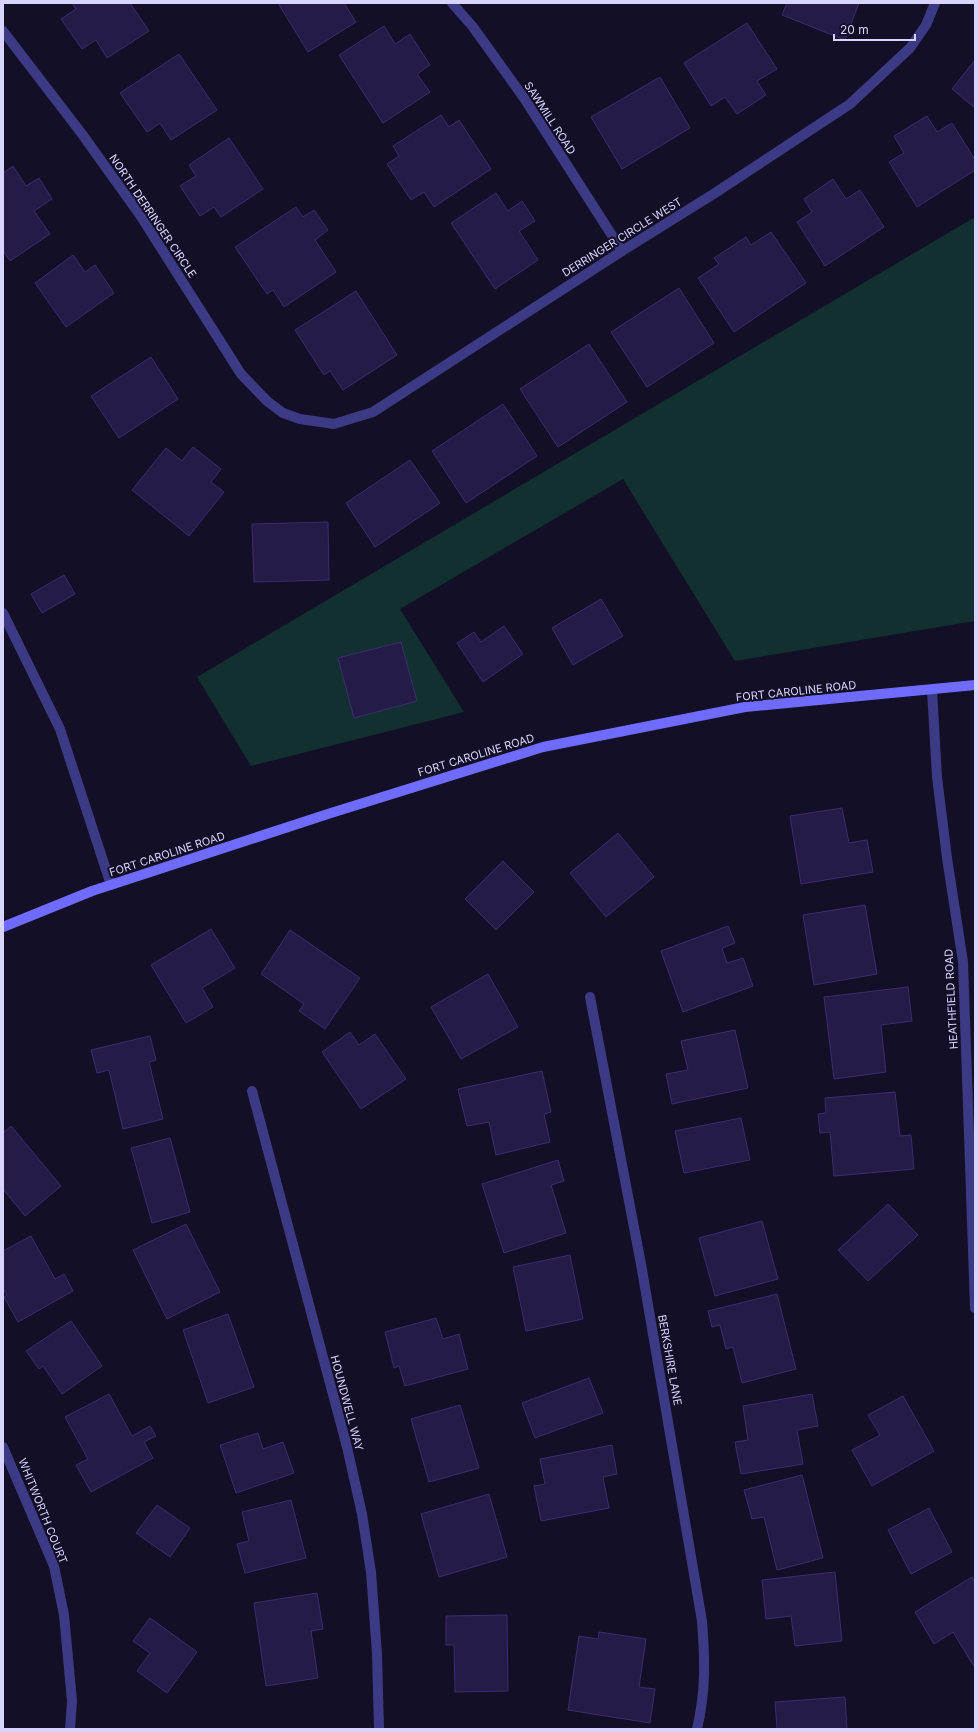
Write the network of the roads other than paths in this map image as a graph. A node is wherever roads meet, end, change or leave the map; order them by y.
1 (452, 3) edge
2 (935, 3) edge
3 (3, 31) edge
4 (622, 251) junction
5 (282, 412) joint
6 (3, 613) edge
7 (975, 685) edge
8 (932, 690) junction
9 (110, 885) junction
10 (3, 927) edge
11 (590, 997) dead end
12 (252, 1091) dead end
13 (975, 1308) edge
14 (3, 1447) edge
15 (70, 1729) edge
16 (379, 1729) edge
17 (697, 1729) edge

1 - 4 street, SAWMILL ROAD
2 - 4 street, DERRINGER CIRCLE WEST
3 - 5 street, NORTH DERRINGER CIRCLE
4 - 5 street, DERRINGER CIRCLE WEST
6 - 9 street
7 - 8 street, FORT CAROLINE ROAD
8 - 9 street, FORT CAROLINE ROAD
8 - 13 street, HEATHFIELD ROAD
9 - 10 street, FORT CAROLINE ROAD
11 - 17 street, BERKSHIRE LANE
12 - 16 street, HOUNDWELL WAY
14 - 15 street, WHITWORTH COURT

